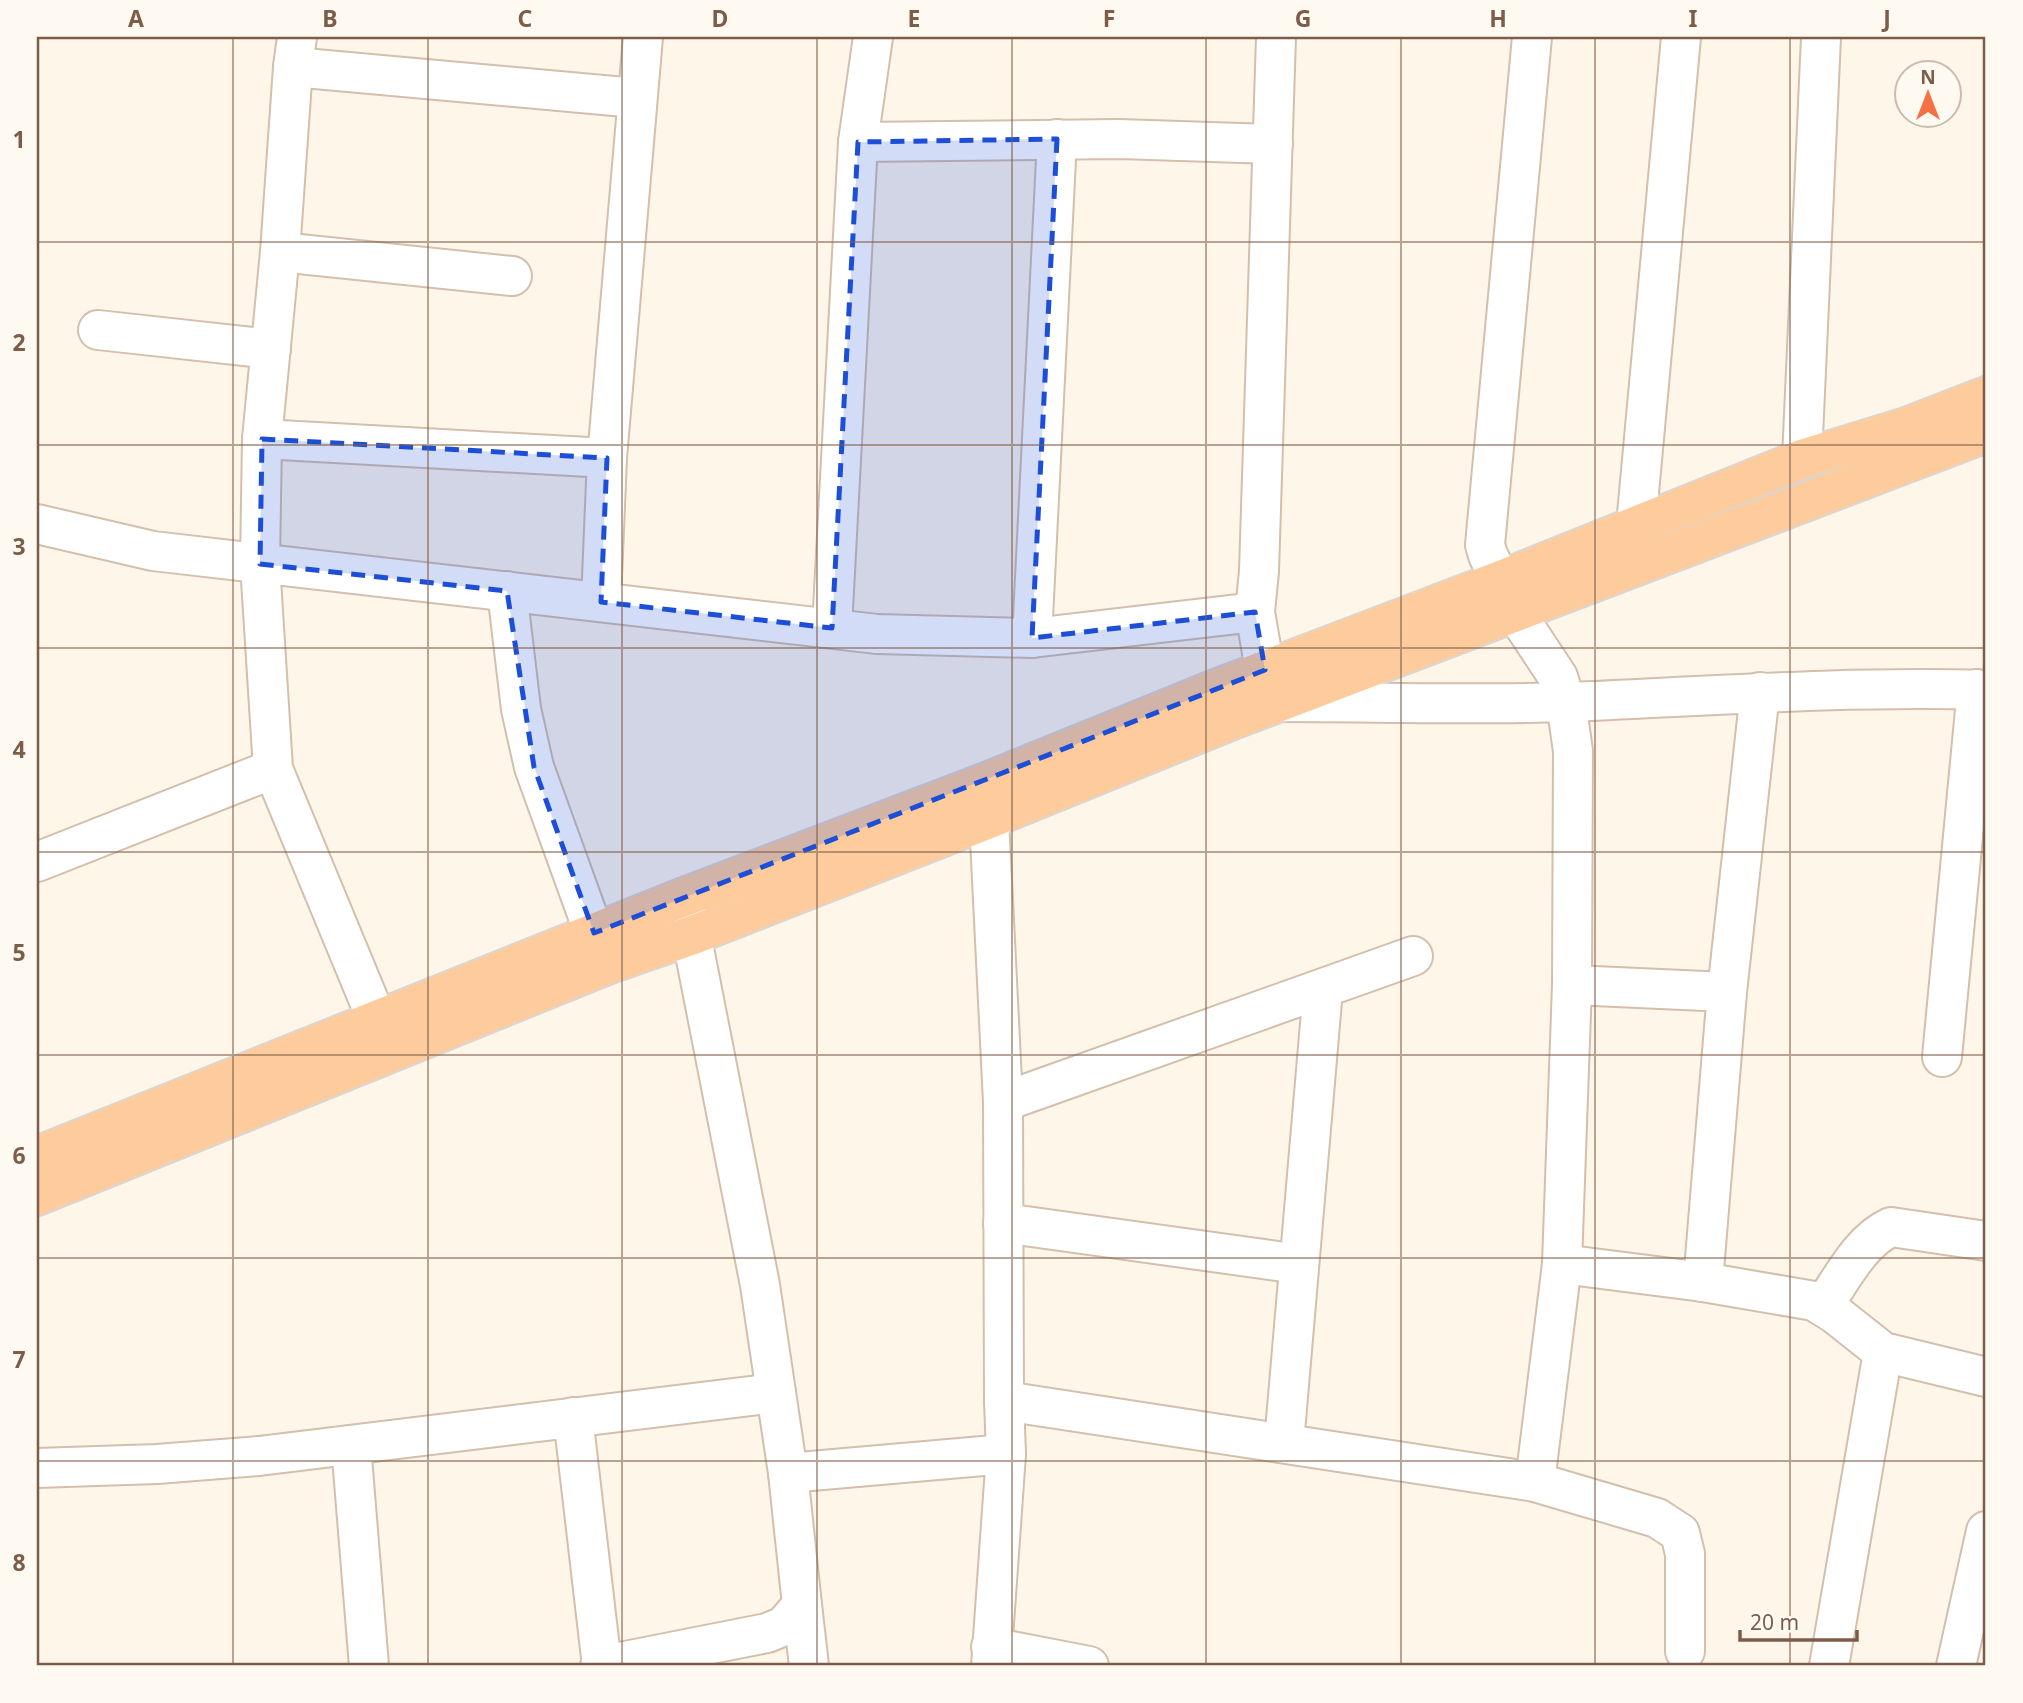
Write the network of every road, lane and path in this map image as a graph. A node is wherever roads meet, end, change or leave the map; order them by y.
1 (643, 37) edge
2 (873, 37) edge
3 (1276, 37) edge
4 (1532, 37) edge
5 (1681, 37) edge
6 (1821, 37) edge
7 (295, 52) edge
8 (636, 98) junction
9 (1057, 139) junction
10 (858, 142) junction
11 (1273, 144) junction
12 (280, 252) junction
13 (512, 276) dead end
14 (98, 330) dead end
15 (271, 349) junction
16 (1986, 396) edge
17 (1986, 433) edge
18 (262, 439) junction
19 (607, 458) junction
20 (1802, 459) junction
21 (37, 524) edge
22 (1636, 525) junction
23 (260, 564) junction
24 (507, 592) junction
25 (1508, 596) junction
26 (601, 603) junction
27 (1255, 612) junction
28 (832, 628) junction
29 (1032, 638) junction
30 (1271, 686) junction
31 (1982, 690) edge
32 (1760, 692) junction
33 (1566, 702) junction
34 (273, 769) junction
35 (986, 801) junction
36 (37, 862) edge
37 (684, 897) junction
38 (594, 933) junction
39 (693, 935) junction
40 (1413, 956) dead end
41 (1573, 985) junction
42 (1323, 989) junction
43 (1727, 992) junction
44 (376, 1019) junction
45 (391, 1053) junction
46 (1942, 1057) dead end
47 (1003, 1102) junction
48 (37, 1156) edge
49 (37, 1196) edge
50 (1003, 1223) junction
51 (1986, 1241) edge
52 (1299, 1264) junction
53 (1562, 1264) junction
54 (1703, 1282) junction
55 (1823, 1306) junction
56 (1883, 1352) junction
57 (1986, 1377) edge
58 (776, 1393) junction
59 (1004, 1401) junction
60 (573, 1417) junction
61 (1284, 1443) junction
62 (351, 1445) junction
63 (1006, 1454) junction
64 (37, 1468) edge
65 (788, 1473) junction
66 (1535, 1482) junction
67 (1986, 1531) edge
68 (802, 1605) junction
69 (1685, 1651) dead end
70 (991, 1657) edge
71 (369, 1666) edge
72 (601, 1666) edge
73 (809, 1666) edge
74 (1089, 1666) edge
75 (1829, 1666) edge
76 (1956, 1666) edge

1 - 8 street
2 - 10 street
3 - 11 street
4 - 25 street
5 - 22 street
6 - 20 street
7 - 8 street
7 - 12 street
8 - 19 street
9 - 10 street
9 - 11 street
9 - 29 street
10 - 28 street
11 - 27 street
12 - 13 street
12 - 15 street
14 - 15 street
15 - 18 street
16 - 20 highway
17 - 25 highway
18 - 19 street
18 - 23 street
19 - 26 street
20 - 22 highway
21 - 23 street
22 - 25 highway
23 - 24 street
23 - 34 street
24 - 26 street
24 - 38 street
25 - 30 highway
25 - 33 street
26 - 28 street
27 - 29 street
27 - 30 street
28 - 29 street
30 - 33 street
30 - 35 highway
31 - 32 street
31 - 46 street
32 - 33 street
32 - 43 street
33 - 41 street
34 - 36 street
34 - 44 street
35 - 37 highway
35 - 39 highway
35 - 47 street
37 - 38 highway
37 - 39 street
38 - 44 highway
39 - 45 highway
39 - 58 street
40 - 42 street
41 - 43 street
41 - 53 street
42 - 47 street
42 - 52 street
43 - 54 street
44 - 45 street
44 - 48 highway
45 - 49 highway
47 - 50 street
50 - 52 street
50 - 59 street
51 - 55 street
52 - 61 street
53 - 54 street
53 - 66 street
54 - 55 street
55 - 56 street
56 - 57 street
56 - 75 street
58 - 60 street
58 - 65 street
59 - 61 street
59 - 63 street
60 - 62 street
60 - 72 street
61 - 66 street
62 - 64 street
62 - 71 street
63 - 65 street
63 - 70 street
65 - 68 street
66 - 69 street
67 - 76 street
68 - 72 street
68 - 73 street
70 - 74 street

